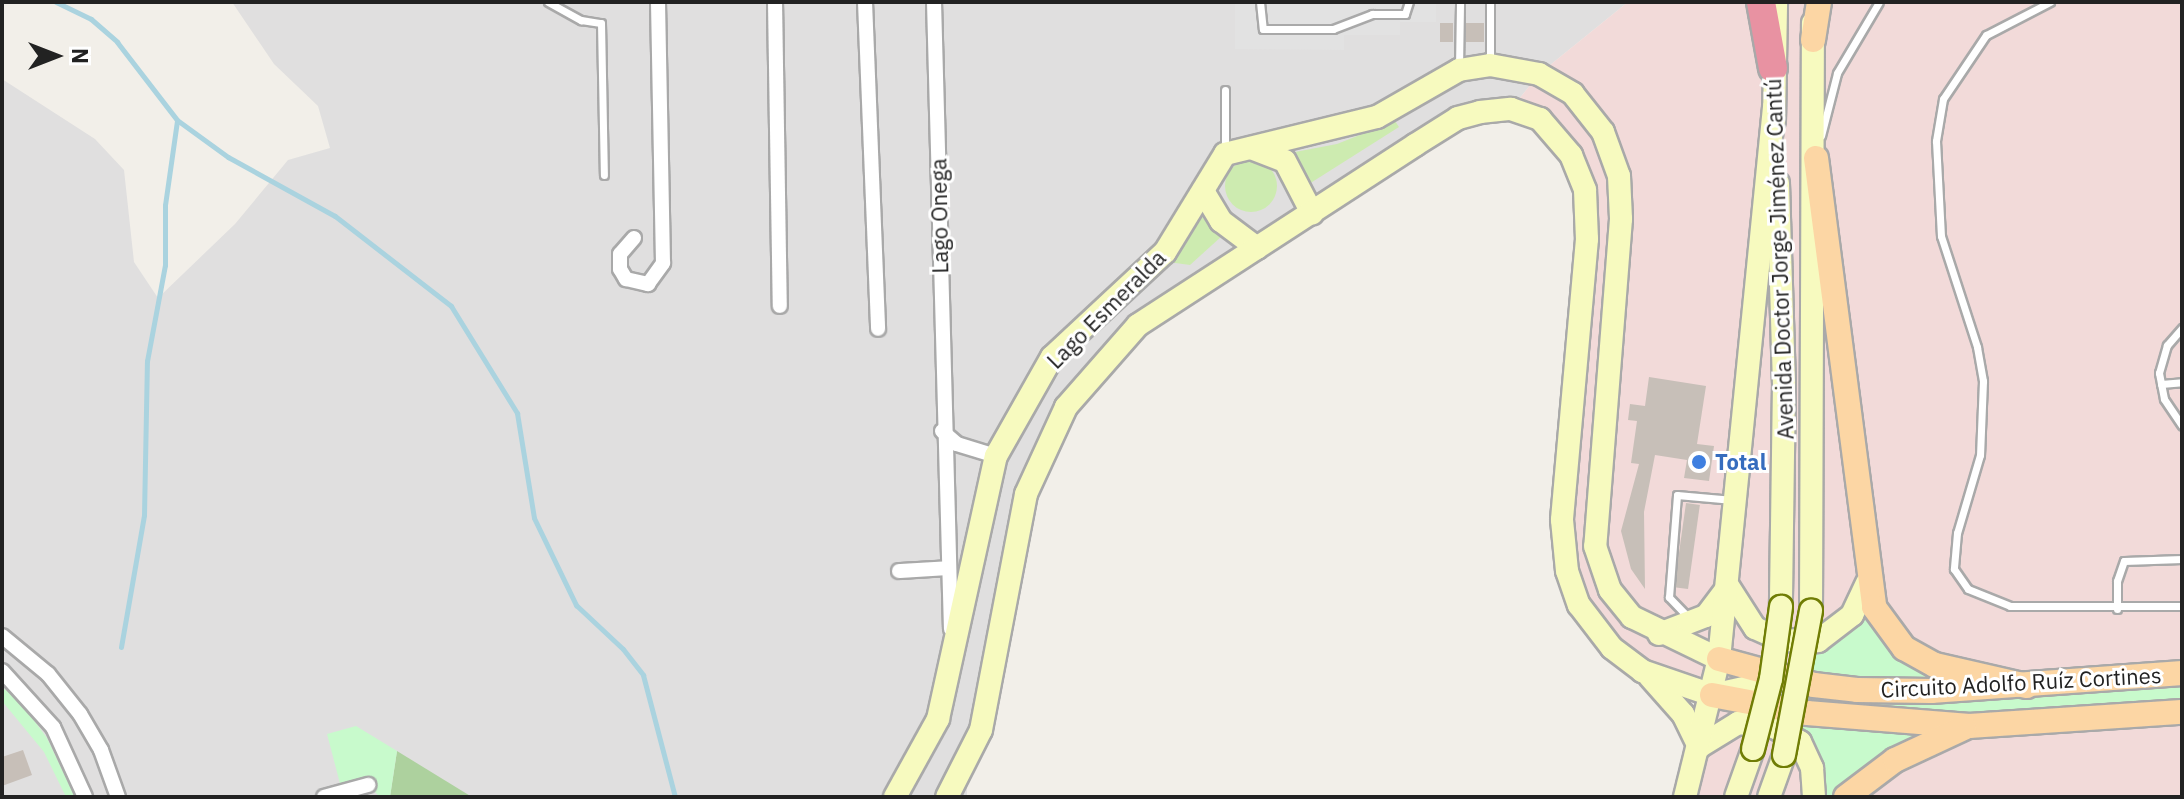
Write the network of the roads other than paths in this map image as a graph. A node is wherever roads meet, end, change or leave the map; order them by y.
1 (548, 2) edge
2 (658, 2) edge
3 (775, 2) edge
4 (865, 2) edge
5 (934, 2) edge
6 (1260, 2) edge
7 (1409, 2) edge
8 (1460, 2) edge
9 (1490, 2) edge
10 (1761, 2) edge
11 (1776, 2) edge
12 (1812, 2) edge
13 (1819, 2) edge
14 (1879, 2) edge
15 (2050, 2) edge
16 (1813, 40) junction
17 (1490, 65) junction
18 (1773, 68) junction
19 (1459, 70) junction
20 (1225, 90) dead end
21 (1774, 107) junction
22 (1234, 150) junction
23 (1287, 150) junction
24 (1816, 158) junction
25 (604, 175) dead end
26 (1203, 191) junction
27 (1312, 213) junction
28 (634, 238) dead end
29 (1257, 248) junction
30 (780, 306) dead end
31 (2182, 328) edge
32 (878, 329) dead end
33 (2182, 382) edge
34 (2161, 384) junction
35 (2182, 426) edge
36 (942, 431) junction
37 (996, 456) junction
38 (1739, 501) junction
39 (2182, 559) edge
40 (949, 568) junction
41 (899, 571) dead end
42 (1867, 583) junction
43 (1728, 586) junction
44 (2182, 606) edge
45 (2117, 609) junction
46 (1694, 622) junction
47 (1659, 634) junction
48 (2, 636) edge
49 (1719, 659) junction
50 (953, 663) junction
51 (2, 671) edge
52 (1642, 671) junction
53 (2182, 673) edge
54 (1788, 678) junction
55 (2027, 686) junction
56 (1712, 695) junction
57 (2182, 712) edge
58 (1969, 726) junction
59 (1699, 747) junction
60 (368, 785) dead end
61 (951, 794) edge
62 (85, 797) edge
63 (118, 797) edge
64 (324, 797) edge
65 (895, 797) edge
66 (1685, 797) edge
67 (1736, 797) edge
68 (1769, 797) edge
69 (1814, 797) edge
70 (1846, 797) edge

1 - 25 lane
2 - 28 street
3 - 30 street
4 - 32 street
5 - 36 street, Lago Onega
6 - 7 lane
8 - 19 lane
9 - 17 lane
10 - 18 highway
11 - 18 street, Avenida Doctor Jorge Jiménez Cantú
12 - 16 street, Avenida Doctor Jorge Jiménez Cantú
13 - 16 main road
14 - 24 lane
15 - 45 lane
16 - 24 street, Avenida Doctor Jorge Jiménez Cantú
17 - 19 street
17 - 47 street
18 - 21 street, Avenida Doctor Jorge Jiménez Cantú
19 - 23 street
20 - 22 lane
21 - 38 street
21 - 67 street, Avenida Doctor Jorge Jiménez Cantú, bridge
22 - 23 street
22 - 26 street, Lago Esmeralda
23 - 27 street
24 - 42 main road
24 - 68 street, Avenida Doctor Jorge Jiménez Cantú, bridge
26 - 29 street
26 - 37 street, Lago Esmeralda
27 - 29 street, Lago Esmeralda
27 - 52 street, Lago Esmeralda
29 - 61 street, Lago Esmeralda
31 - 34 lane
33 - 34 lane
34 - 35 lane
36 - 37 street
36 - 40 street, Lago Onega
37 - 50 street, Lago Esmeralda
38 - 43 street
38 - 46 lane
39 - 45 lane
40 - 41 street
40 - 50 street, Lago Onega
42 - 43 street
42 - 55 main road
43 - 46 street
43 - 49 street
44 - 45 lane
46 - 47 street
47 - 49 street
48 - 63 street
49 - 54 main road, Circuito Adolfo Ruíz Cortines
49 - 56 street
50 - 65 street, Lago Esmeralda
51 - 62 street
52 - 56 street, Lago Esmeralda
52 - 59 street
53 - 55 main road, Circuito Adolfo Ruíz Cortines
54 - 55 main road, Circuito Adolfo Ruíz Cortines
54 - 56 street
56 - 58 main road, Circuito Adolfo Ruíz Cortines
56 - 59 street
57 - 58 main road, Circuito Adolfo Ruíz Cortines
58 - 70 main road
59 - 66 street
59 - 69 street
60 - 64 street

